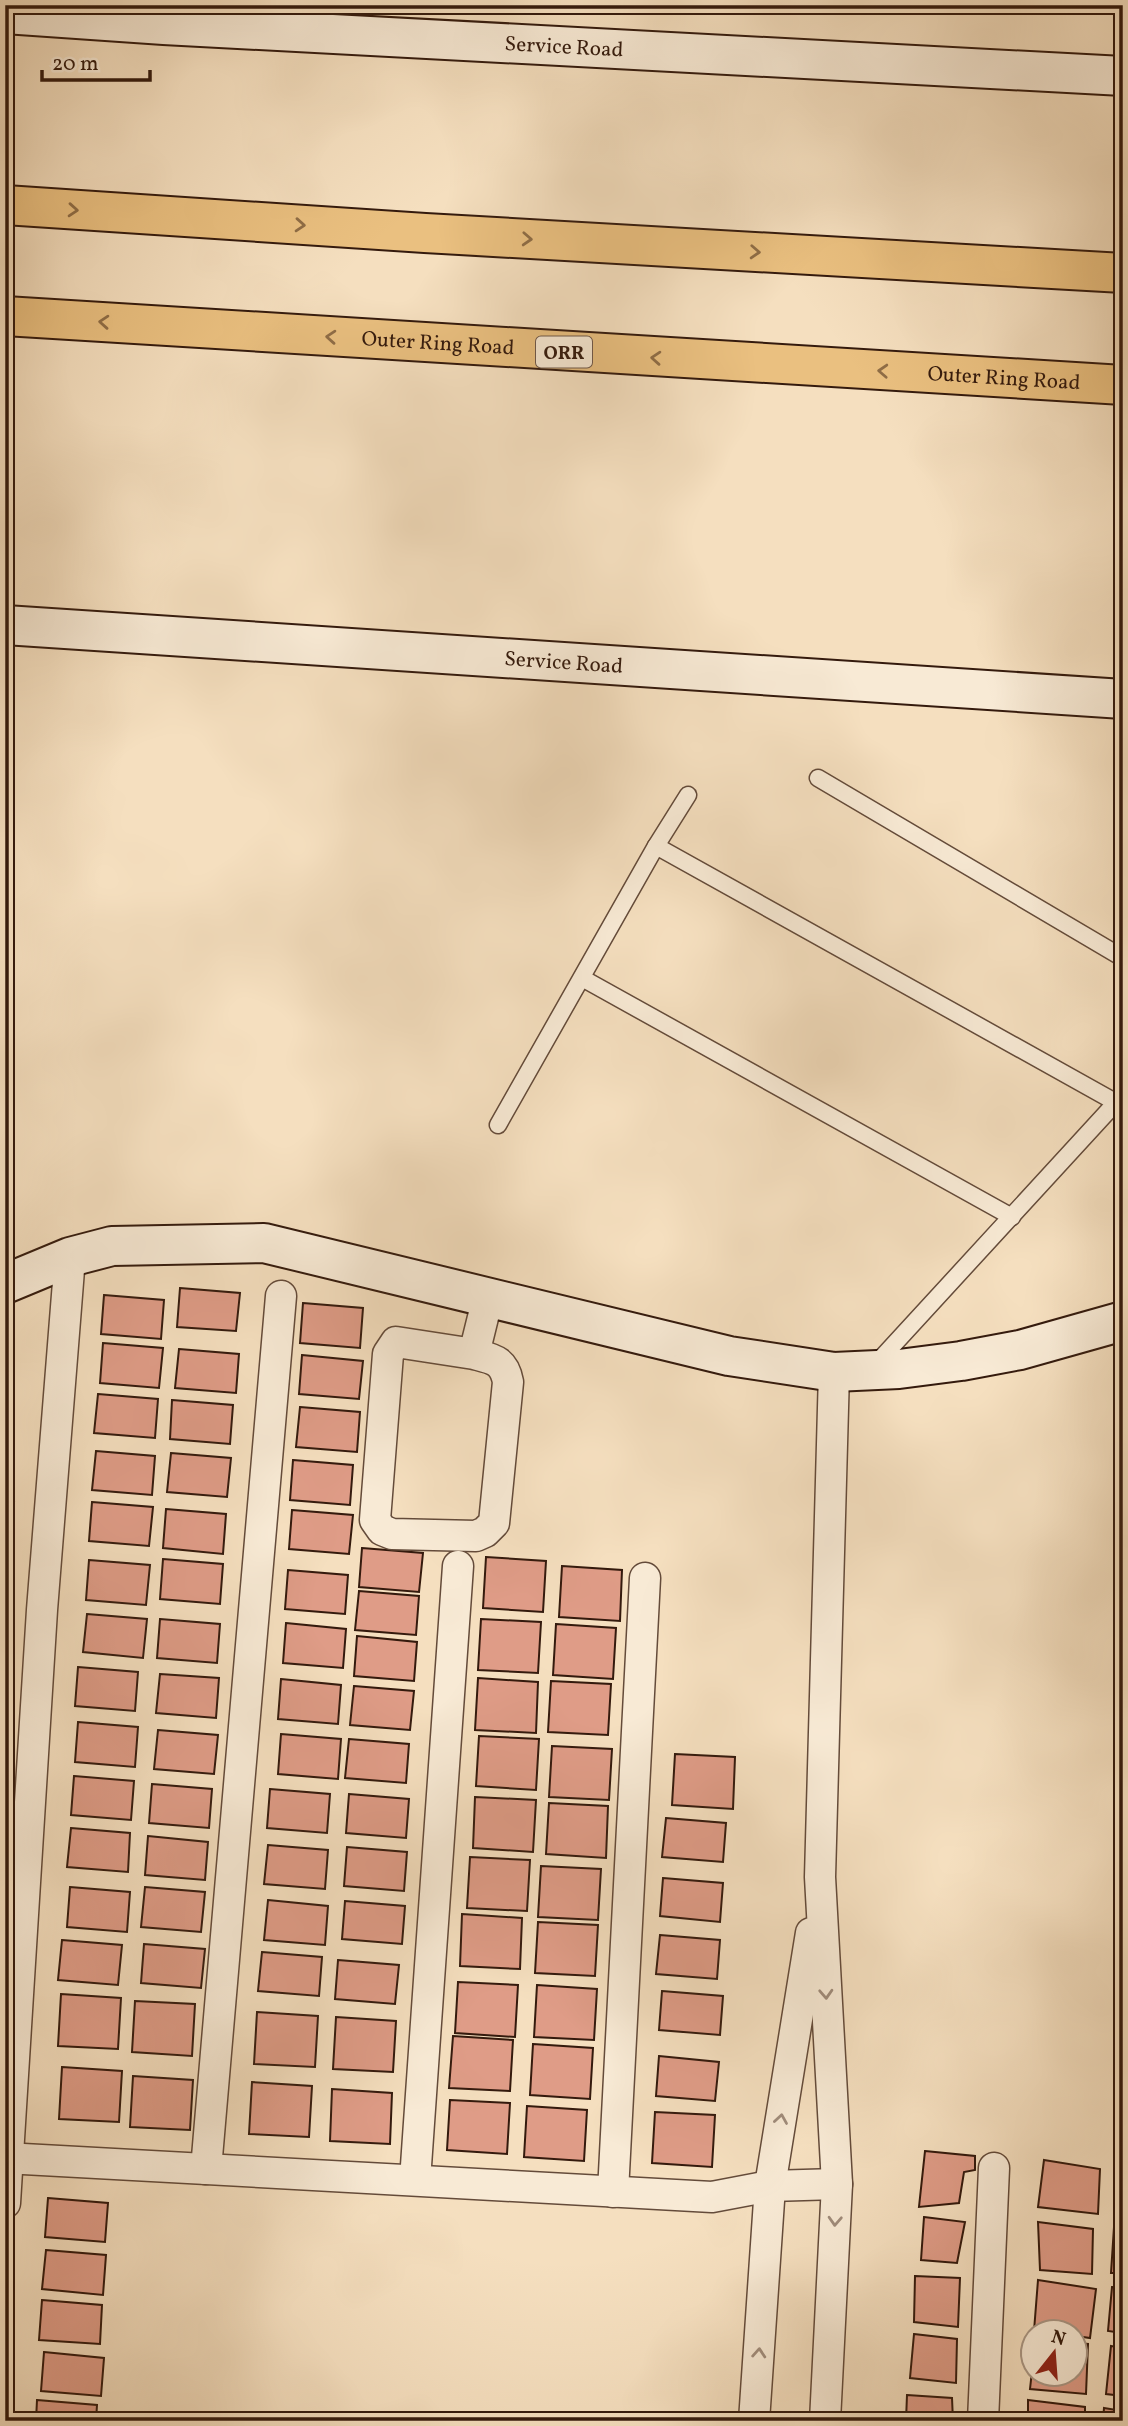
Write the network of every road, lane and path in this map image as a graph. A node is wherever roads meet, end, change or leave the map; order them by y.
1 (5, 14) edge
2 (1123, 76) edge
3 (5, 205) edge
4 (1123, 273) edge
5 (5, 316) edge
6 (1123, 385) edge
7 (5, 625) edge
8 (1123, 699) edge
9 (818, 778) dead end
10 (688, 795) dead end
11 (656, 846) junction
12 (1123, 958) edge
13 (582, 978) junction
14 (1120, 1099) edge
15 (498, 1125) dead end
16 (1012, 1217) junction
17 (70, 1257) junction
18 (5, 1284) edge
19 (281, 1296) dead end
20 (488, 1297) junction
21 (1123, 1321) edge
22 (474, 1354) junction
23 (852, 1371) junction
24 (457, 1566) dead end
25 (645, 1578) dead end
26 (820, 1877) junction
27 (6, 2158) edge
28 (994, 2168) dead end
29 (206, 2169) junction
30 (415, 2180) junction
31 (837, 2184) junction
32 (771, 2186) junction
33 (613, 2192) junction
34 (5, 2203) edge
35 (754, 2421) edge
36 (825, 2421) edge
37 (983, 2421) edge

1 - 2 main road, Service Road
3 -> 4 highway
6 -> 5 highway, Outer Ring Road / ORR
7 - 8 main road, Service Road
9 - 12 lane
10 - 11 lane
11 - 13 lane
11 - 14 lane
13 - 15 lane
13 - 16 lane
14 - 16 lane
16 - 23 lane
17 - 18 main road
17 - 20 main road
17 - 27 street
19 - 29 street
20 - 22 street
20 - 23 main road
21 - 23 main road
22 - 22 street
23 - 26 street
24 - 30 street
25 - 33 street
26 -> 31 street
32 -> 26 street
27 - 29 street
27 - 34 street
28 - 37 street
29 - 30 street
30 - 33 street
31 - 32 street
31 -> 36 street
32 - 33 street
35 -> 32 street

